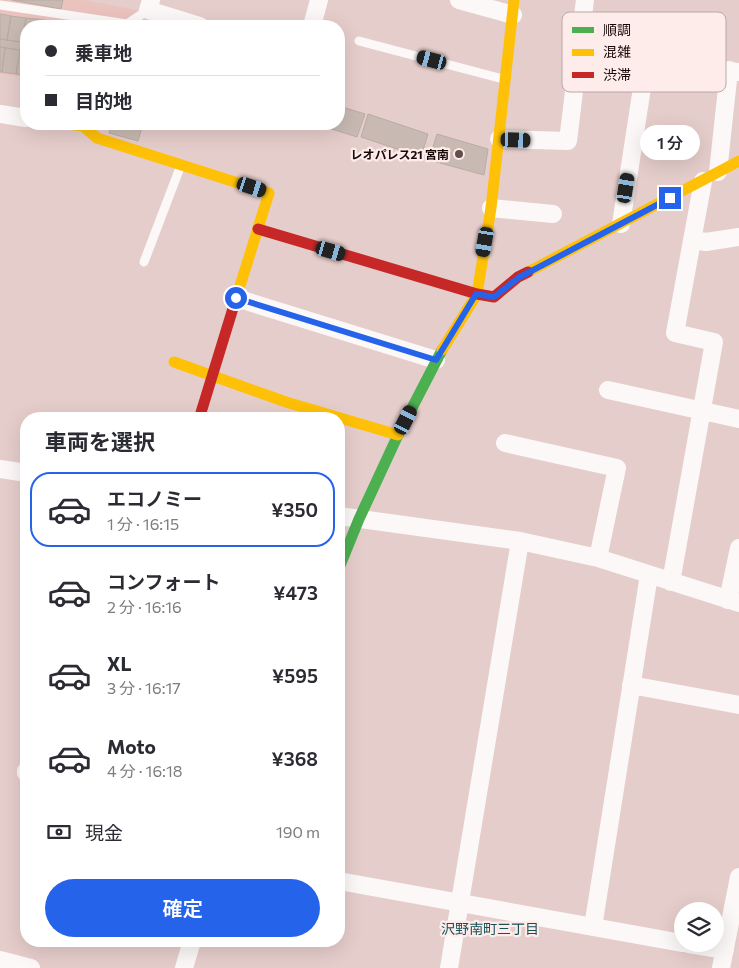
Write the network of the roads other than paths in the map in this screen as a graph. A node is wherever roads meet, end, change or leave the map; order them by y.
1 (319, 0) edge
2 (459, 0) edge
3 (0, 5) edge
4 (150, 5) edge
5 (513, 8) edge
6 (100, 20) edge
7 (132, 20) edge
8 (186, 20) edge
9 (314, 20) edge
10 (359, 41) dead end
11 (734, 71) edge
12 (506, 80) junction
13 (574, 92) edge
14 (641, 92) edge
15 (0, 114) edge
16 (20, 117) edge
17 (88, 130) edge
18 (499, 140) junction
19 (739, 161) edge
20 (181, 165) junction
21 (718, 172) junction
22 (702, 181) junction
23 (491, 208) junction
24 (553, 214) dead end
25 (621, 224) junction
26 (258, 229) junction
27 (739, 237) edge
28 (692, 240) junction
29 (144, 262) dead end
30 (476, 294) junction
31 (236, 298) junction
32 (436, 360) junction
33 (174, 362) dead end
34 (212, 376) junction
35 (608, 390) dead end
36 (702, 411) junction
37 (201, 412) edge
38 (320, 412) edge
39 (345, 419) edge
40 (739, 419) edge
41 (398, 435) junction
42 (505, 443) dead end
43 (0, 469) edge
44 (20, 472) edge
45 (345, 517) edge
46 (359, 519) junction
47 (520, 541) junction
48 (739, 548) edge
49 (345, 553) edge
50 (598, 558) junction
51 (649, 575) junction
52 (671, 582) junction
53 (733, 602) edge
54 (631, 685) junction
55 (739, 705) edge
56 (739, 877) edge
57 (345, 882) edge
58 (460, 904) junction
59 (593, 928) junction
60 (674, 942) edge
61 (190, 947) edge
62 (725, 950) joint
63 (0, 960) edge
64 (31, 968) edge
65 (184, 968) edge
66 (449, 968) edge
67 (722, 968) edge

1 - 9 street
2 - 5 street
3 - 6 lane
4 - 7 lane
4 - 8 street
5 - 12 street
10 - 12 lane
11 - 21 street
12 - 18 street
13 - 18 street
14 - 25 street
15 - 16 street
17 - 20 street
18 - 23 street
19 - 21 street
20 - 26 street
20 - 29 lane
21 - 22 street
22 - 25 street
22 - 28 street
23 - 24 street
23 - 30 street
25 - 30 street
26 - 30 street
26 - 31 street
27 - 28 street
28 - 36 street
30 - 32 street
31 - 32 street
31 - 34 street
32 - 41 street
33 - 34 street
34 - 37 street
34 - 38 street
35 - 36 street
36 - 40 street
36 - 52 street
39 - 41 street
41 - 46 street
42 - 50 street
43 - 44 street
45 - 46 street
46 - 47 street
46 - 49 street
47 - 50 street
47 - 58 street
48 - 53 street
50 - 51 street
51 - 52 street
51 - 54 street
52 - 53 street
54 - 55 street
54 - 59 street
56 - 62 street
57 - 58 street
58 - 59 street
58 - 66 street
59 - 60 street
61 - 65 street
62 - 67 street
63 - 64 street

